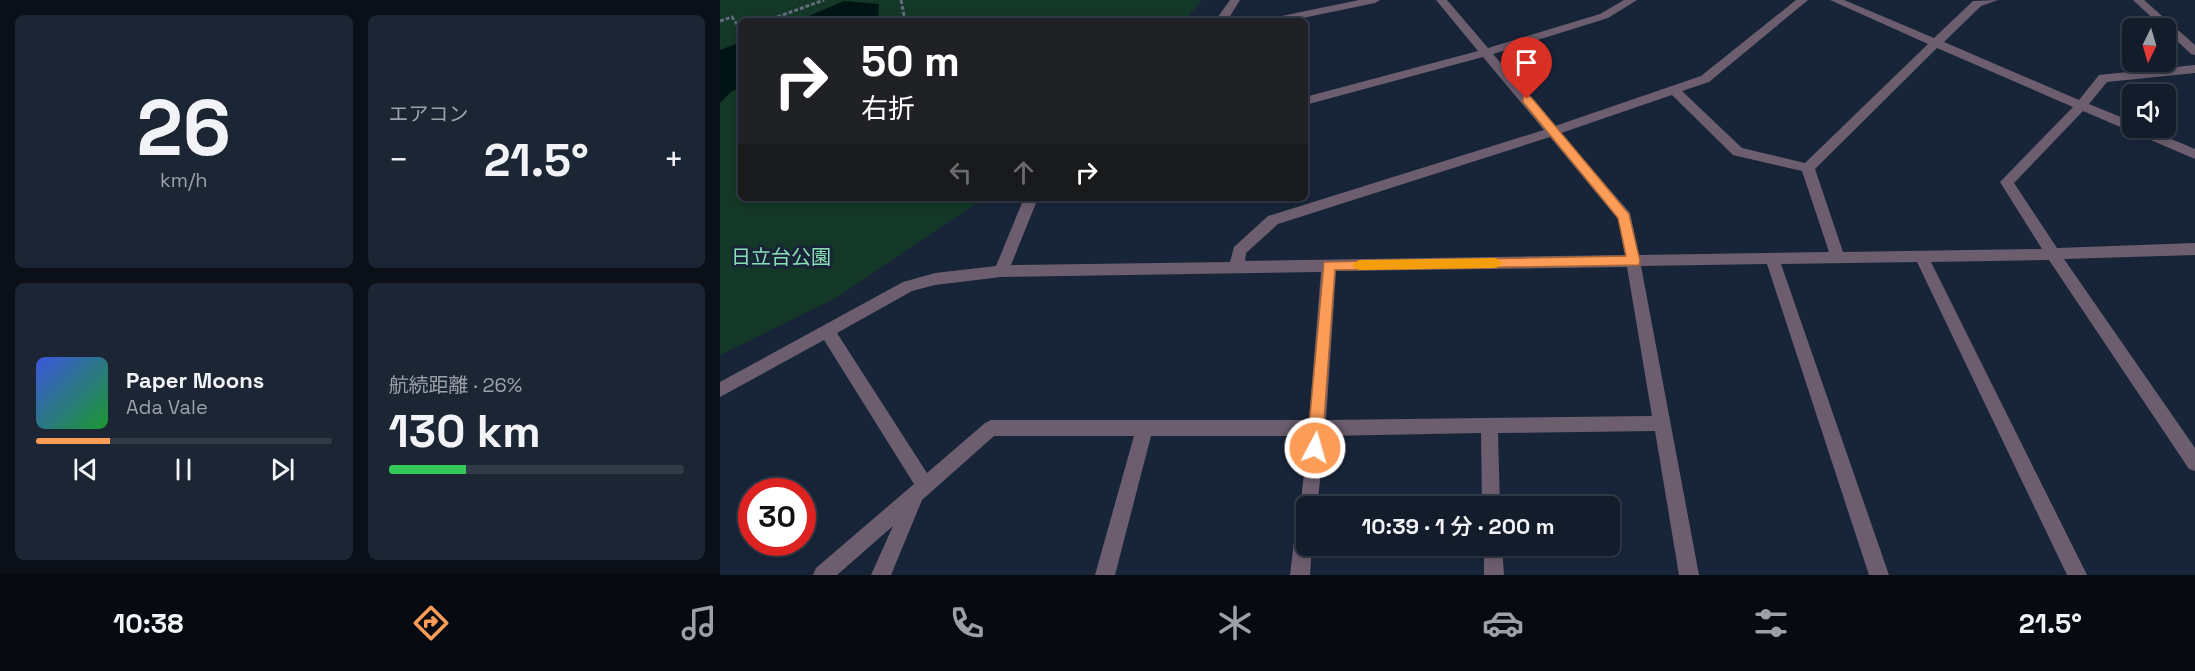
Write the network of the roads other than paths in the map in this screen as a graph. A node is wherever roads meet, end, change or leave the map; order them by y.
1 (1235, 0) edge
2 (1375, 0) edge
3 (1441, 0) edge
4 (1632, 0) edge
5 (1803, 0) edge
6 (1835, 0) edge
7 (1993, 0) edge
8 (2138, 0) edge
9 (1223, 18) edge
10 (1287, 18) edge
11 (1936, 43) junction
12 (2195, 51) edge
13 (1486, 52) junction
14 (2195, 69) edge
15 (1674, 90) junction
16 (1308, 100) edge
17 (2081, 106) junction
18 (1554, 131) junction
19 (2195, 154) edge
20 (1808, 168) junction
21 (1030, 201) edge
22 (2195, 249) edge
23 (2053, 254) junction
24 (1922, 256) junction
25 (1838, 257) junction
26 (1772, 258) junction
27 (1634, 261) junction
28 (1329, 265) junction
29 (1237, 267) junction
30 (1001, 271) junction
31 (827, 331) junction
32 (720, 390) edge
33 (1661, 423) junction
34 (1489, 426) junction
35 (1144, 427) junction
36 (1317, 428) junction
37 (2195, 464) edge
38 (921, 490) junction
39 (1309, 496) edge
40 (1491, 496) edge
41 (1302, 556) edge
42 (1493, 556) edge
43 (824, 575) edge
44 (881, 575) edge
45 (1105, 575) edge
46 (1300, 575) edge
47 (1494, 575) edge
48 (1689, 575) edge
49 (1879, 575) edge
50 (2077, 575) edge

1 - 9 street
2 - 10 street
3 - 13 street
4 - 13 street
5 - 15 street
6 - 11 street
7 - 11 street
8 - 12 street
11 - 17 street
11 - 20 street
13 - 16 street
13 - 18 street
14 - 17 street
15 - 18 street
15 - 20 street
17 - 19 street
17 - 23 street
18 - 27 street
18 - 29 street
20 - 25 street
21 - 30 street
22 - 23 street
23 - 24 street
23 - 37 street
24 - 25 street
24 - 50 street
25 - 26 street
26 - 27 street
26 - 49 street
27 - 28 street
27 - 33 street
28 - 29 street
28 - 36 street
29 - 30 street
30 - 31 street
31 - 32 street
31 - 38 street
33 - 34 street
33 - 48 street
34 - 36 street
34 - 40 street
35 - 36 street
35 - 38 street
35 - 45 street
36 - 39 street
38 - 43 street
38 - 44 street
41 - 46 street
42 - 47 street

